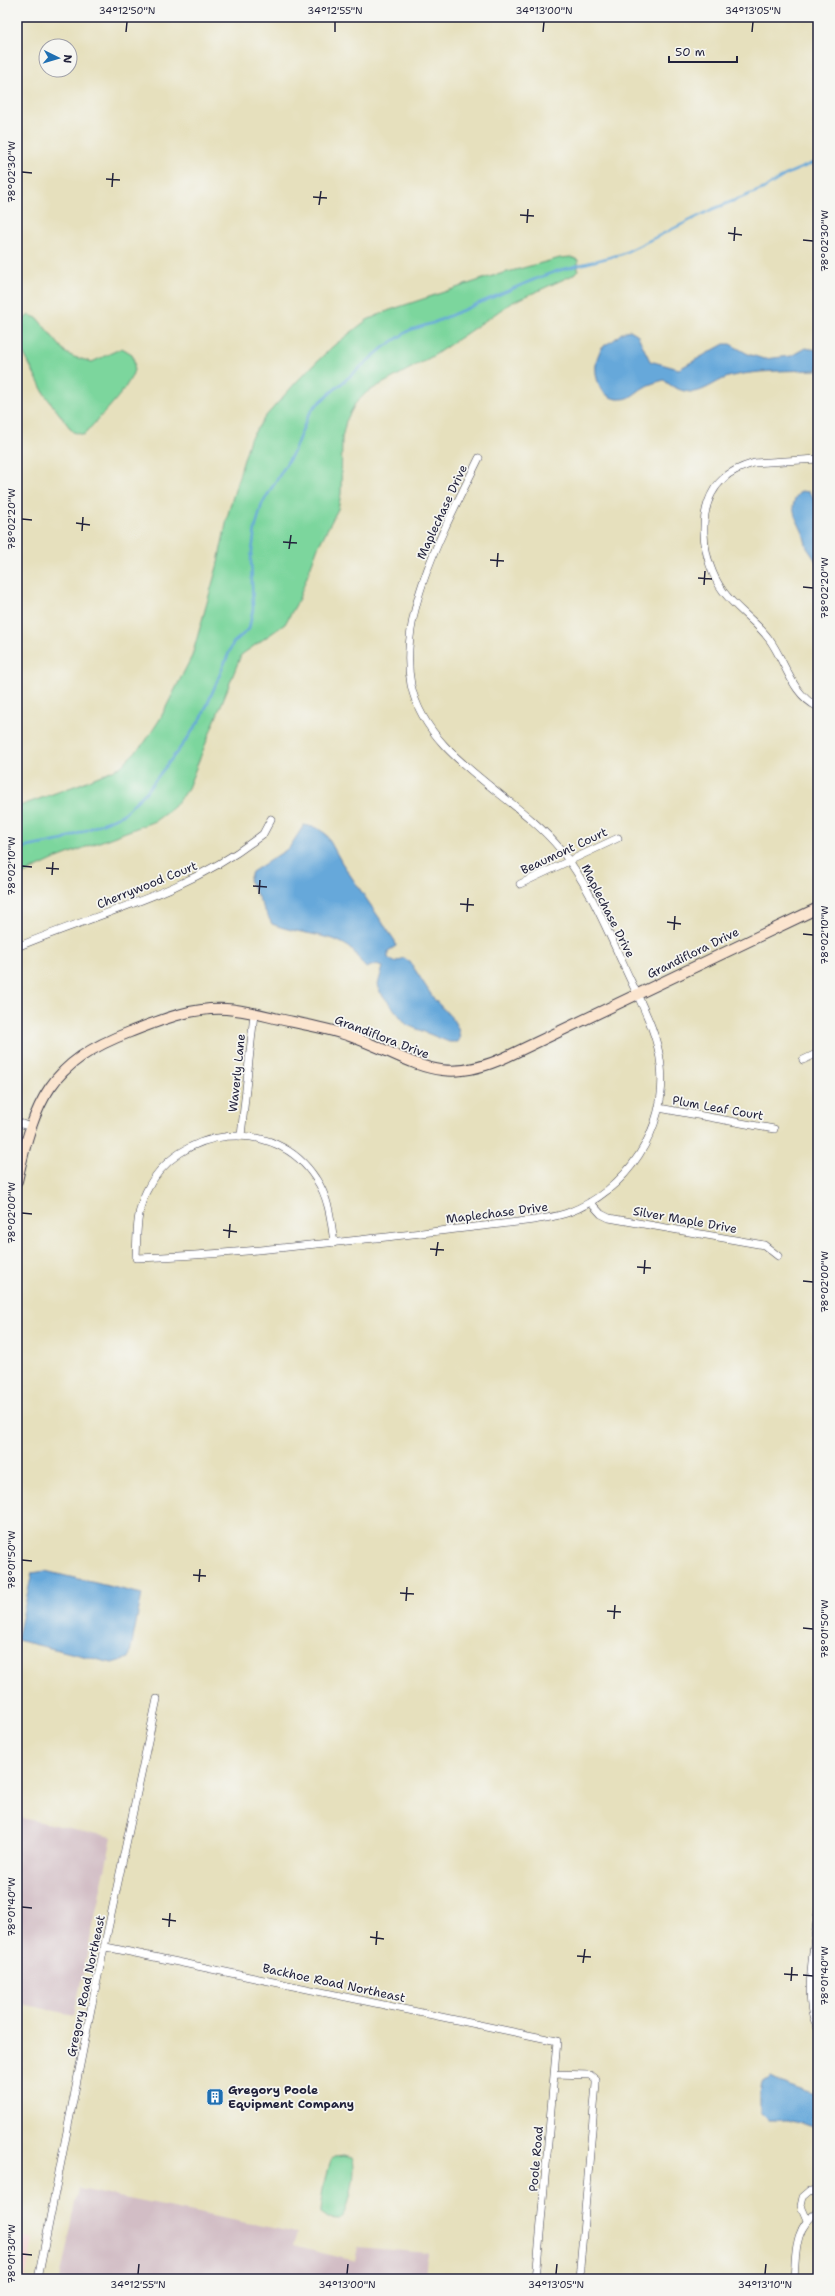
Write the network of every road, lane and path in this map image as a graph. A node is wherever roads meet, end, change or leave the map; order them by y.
1 (479, 458) dead end
2 (818, 459) edge
3 (818, 707) edge
4 (271, 820) dead end
5 (618, 838) dead end
6 (570, 861) junction
7 (520, 884) dead end
8 (818, 908) edge
9 (17, 947) edge
10 (638, 994) junction
11 (254, 1014) junction
12 (818, 1053) edge
13 (803, 1060) dead end
14 (659, 1108) junction
15 (17, 1122) edge
16 (30, 1127) junction
17 (774, 1129) dead end
18 (241, 1136) junction
19 (17, 1181) edge
20 (590, 1202) junction
21 (334, 1243) junction
22 (778, 1256) dead end
23 (157, 1699) dead end
24 (818, 1913) edge
25 (818, 1917) edge
26 (106, 1947) junction
27 (818, 2028) edge
28 (557, 2041) joint
29 (554, 2074) junction
30 (818, 2190) edge
31 (818, 2212) edge
32 (807, 2220) junction
33 (38, 2279) edge
34 (536, 2279) edge
35 (579, 2279) edge
36 (794, 2279) edge

1 - 6 street, Maplechase Drive
2 - 3 street
4 - 9 street, Cherrywood Court
5 - 6 street, Beaumont Court
6 - 7 street, Beaumont Court
6 - 10 street, Maplechase Drive
8 - 10 street, Grandiflora Drive
10 - 11 street, Grandiflora Drive
10 - 14 street, Maplechase Drive
11 - 16 street, Grandiflora Drive
11 - 18 street, Waverly Lane
12 - 13 street
14 - 17 street, Plum Leaf Court
14 - 20 street, Maplechase Drive
15 - 16 street
16 - 19 street, Grandiflora Drive
18 - 21 street
18 - 21 street, Maplechase Drive
20 - 21 street, Maplechase Drive
20 - 22 street, Silver Maple Drive
23 - 26 street, Gregory Road Northeast
24 - 25 street
25 - 27 street
26 - 28 street, Backhoe Road Northeast
26 - 33 street, Gregory Road Northeast
28 - 29 street, Poole Road
29 - 34 street, Poole Road
29 - 35 street
30 - 32 street
31 - 32 street
32 - 36 street

